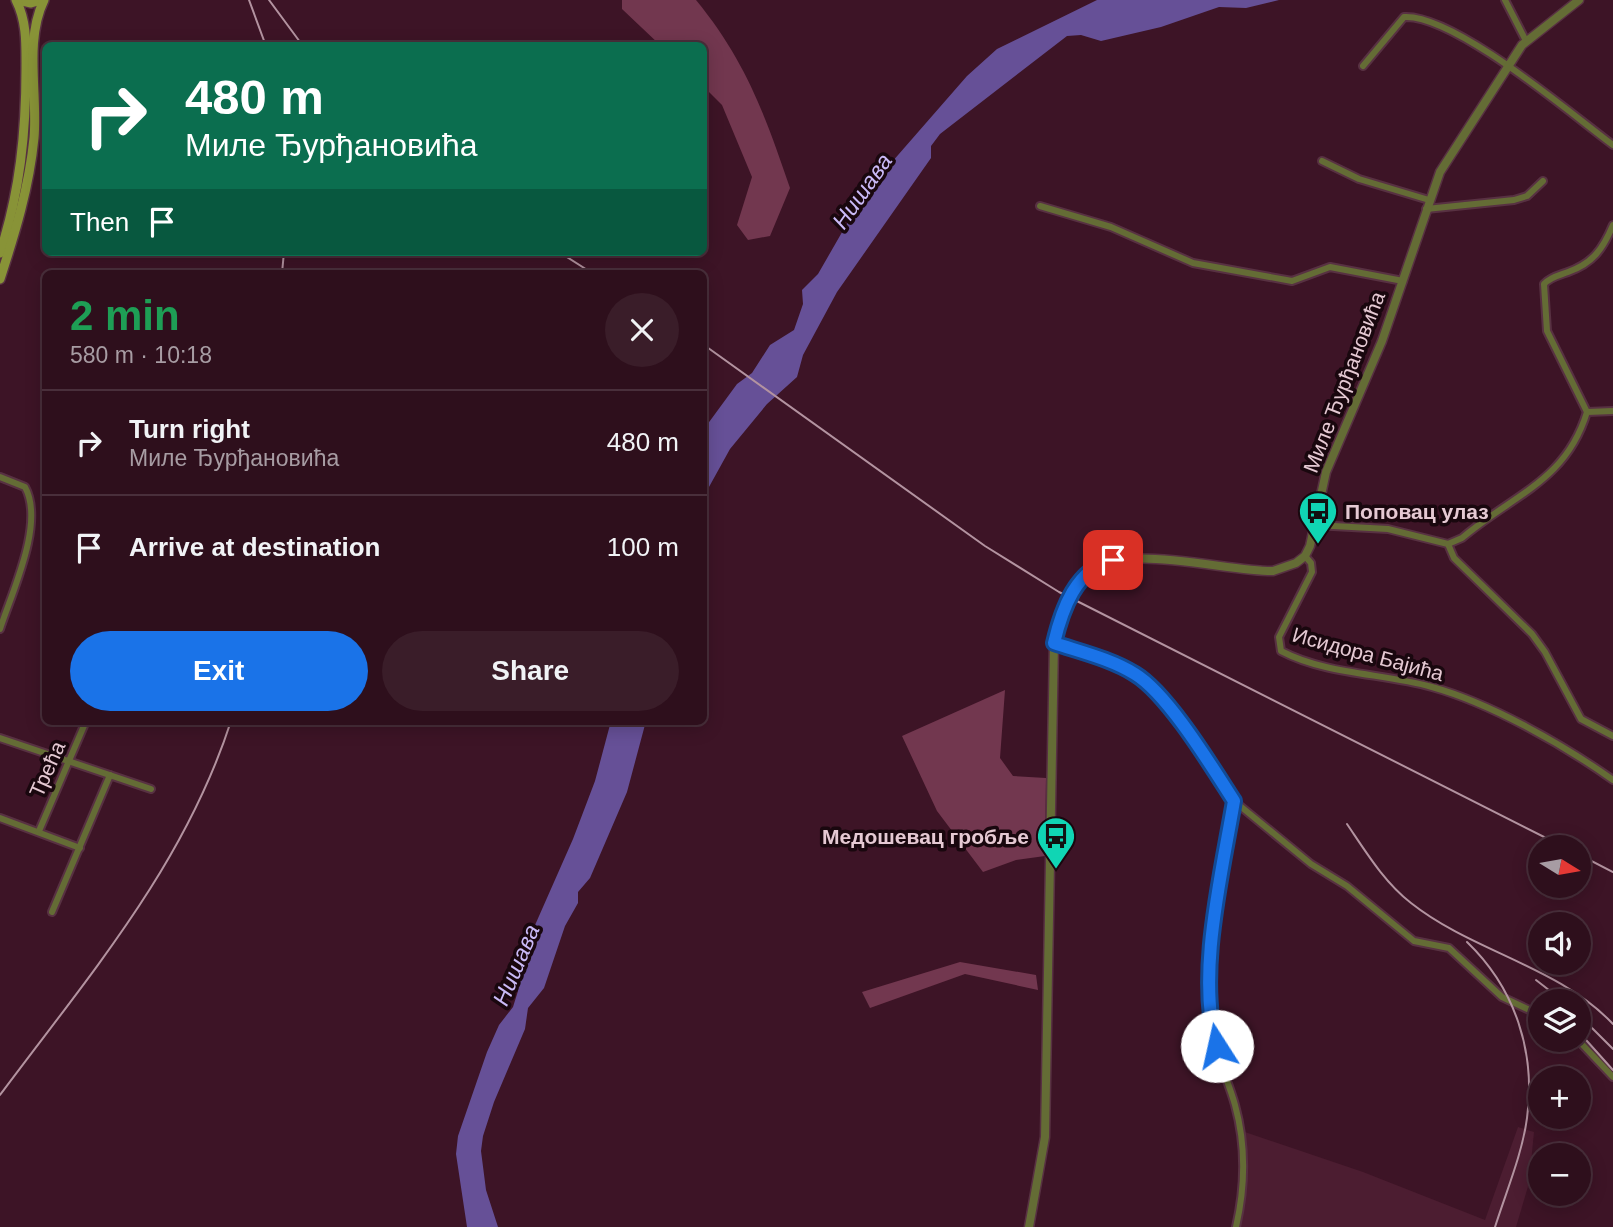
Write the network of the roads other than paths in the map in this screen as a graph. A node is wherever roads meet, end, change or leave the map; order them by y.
1 (17, 0) edge
2 (42, 0) edge
3 (1505, 0) edge
4 (1579, 0) edge
5 (1526, 41) junction
6 (1363, 66) dead end
7 (1507, 67) junction
8 (1613, 145) edge
9 (1322, 161) dead end
10 (1543, 181) dead end
11 (19, 204) junction
12 (1428, 204) junction
13 (1041, 206) dead end
14 (1613, 225) edge
15 (0, 253) edge
16 (0, 279) edge
17 (1403, 281) junction
18 (1613, 411) edge
19 (1587, 412) junction
20 (0, 477) edge
21 (1315, 525) junction
22 (1448, 544) junction
23 (1305, 556) junction
24 (0, 629) edge
25 (1054, 643) junction
26 (84, 725) edge
27 (1613, 736) edge
28 (0, 738) edge
29 (70, 761) junction
30 (110, 775) junction
31 (1613, 780) edge
32 (151, 789) dead end
33 (1234, 801) junction
34 (0, 818) edge
35 (39, 831) junction
36 (80, 848) junction
37 (52, 912) dead end
38 (1528, 1009) edge
39 (1589, 1052) edge
40 (1613, 1077) edge
41 (1029, 1227) edge
42 (1236, 1227) edge

1 - 2 main road
1 - 11 main road
2 - 11 main road
3 - 5 street
4 - 5 street, Миле Ђурђановића
5 - 7 street, Миле Ђурђановића
6 - 7 street
7 - 8 street
7 - 12 street, Миле Ђурђановића
9 - 12 street
10 - 12 street
11 - 15 main road
11 - 16 main road
12 - 17 street, Миле Ђурђановића
13 - 17 street
14 - 19 street
17 - 21 street, Миле Ђурђановића
18 - 19 street
19 - 22 street
20 - 24 street
21 - 22 street
21 - 23 street, Миле Ђурђановића
22 - 27 street
23 - 25 street
23 - 31 street, Исидора Бајића
25 - 33 street
25 - 41 street
26 - 29 street, Трећа
28 - 29 street
29 - 30 street
29 - 35 street, Трећа
30 - 32 street
30 - 36 street
33 - 38 street
33 - 42 street
34 - 35 street
35 - 36 street
36 - 37 street
39 - 40 street

